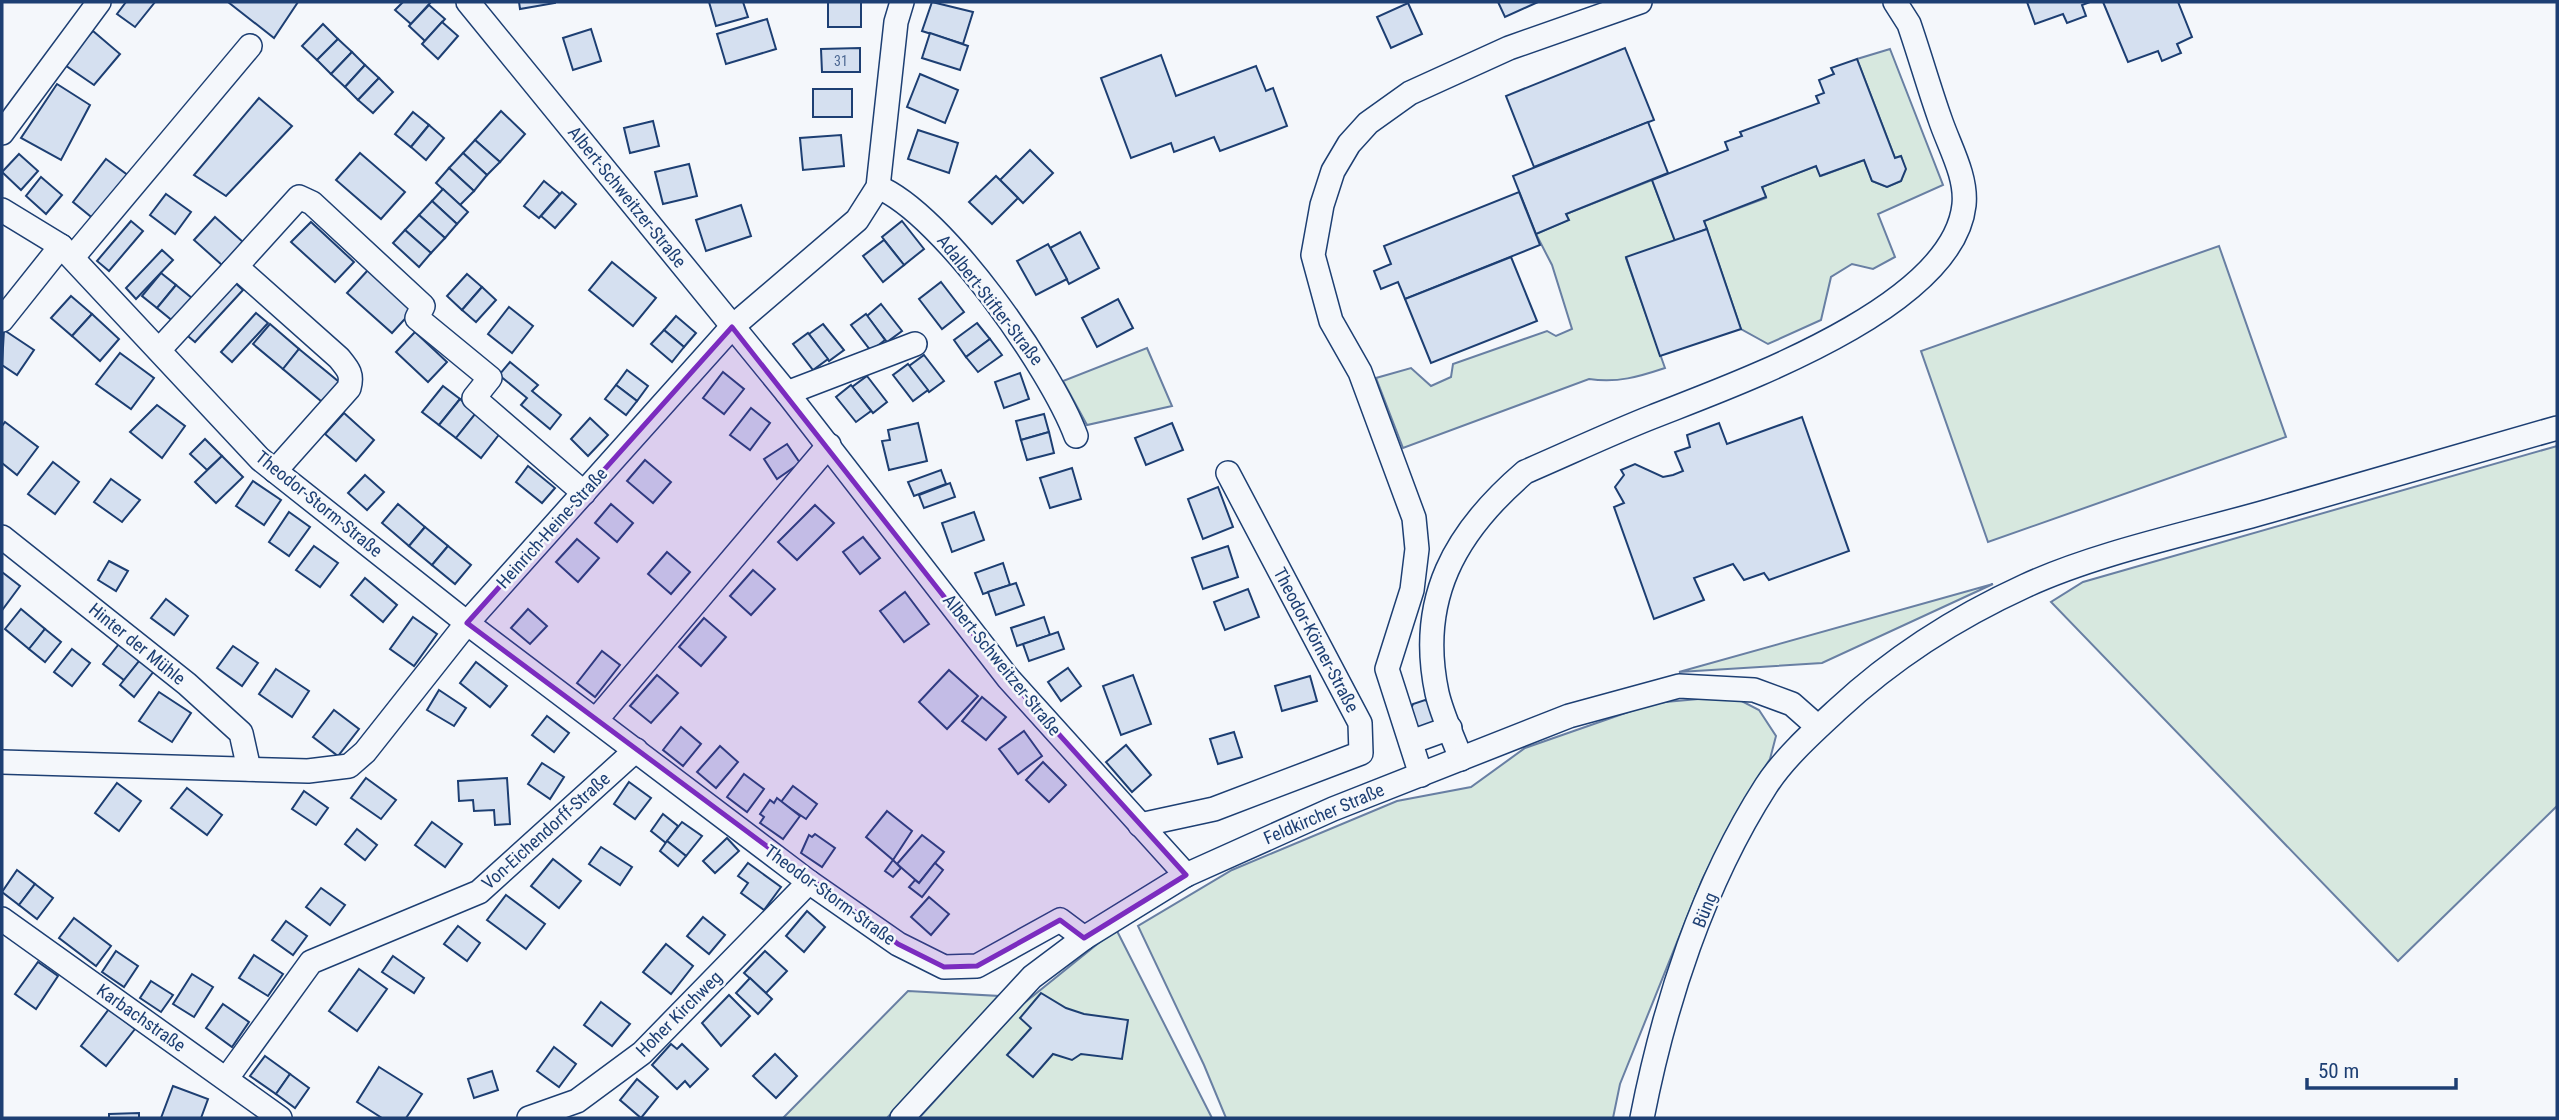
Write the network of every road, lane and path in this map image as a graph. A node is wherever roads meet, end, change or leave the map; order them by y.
1 (99, 2) edge
2 (468, 2) edge
3 (902, 2) edge
4 (1640, 2) edge
5 (1895, 2) edge
6 (250, 46) dead end
7 (2, 133) edge
8 (878, 187) junction
9 (2, 210) edge
10 (67, 252) junction
11 (232, 271) junction
12 (2, 320) edge
13 (732, 327) junction
14 (915, 344) dead end
15 (159, 350) junction
16 (787, 393) junction
17 (2557, 428) edge
18 (1076, 436) dead end
19 (829, 445) junction
20 (275, 471) junction
21 (1228, 473) dead end
22 (584, 493) junction
23 (2, 537) edge
24 (467, 623) junction
25 (596, 720) junction
26 (1818, 727) junction
27 (1450, 728) junction
28 (1411, 742) junction
29 (636, 750) junction
30 (1461, 759) junction
31 (2, 762) edge
32 (248, 769) junction
33 (1422, 775) junction
34 (1140, 825) junction
35 (1186, 875) junction
36 (809, 882) junction
37 (2, 919) edge
38 (1083, 938) junction
39 (227, 1079) junction
40 (280, 1118) edge
41 (530, 1118) edge
42 (902, 1118) edge
43 (1643, 1118) edge

1 - 7 street
2 - 13 street, Albert-Schweitzer-Straße
3 - 8 street, Heinrich-Heine-Straße
4 - 28 street
5 - 27 street
6 - 10 street
8 - 13 street, Heinrich-Heine-Straße
8 - 18 street, Adalbert-Stifter-Straße
9 - 10 street, Theodor-Storm-Straße
10 - 12 street
10 - 15 street, Theodor-Storm-Straße
11 - 15 street
11 - 20 street
11 - 22 street
13 - 16 street, Albert-Schweitzer-Straße
13 - 22 street, Heinrich-Heine-Straße
14 - 16 street
15 - 20 street, Theodor-Storm-Straße
16 - 19 street, Albert-Schweitzer-Straße
17 - 26 street, Büng
19 - 25 street
19 - 34 street, Albert-Schweitzer-Straße
20 - 24 street, Theodor-Storm-Straße
21 - 34 street, Theodor-Körner-Straße
22 - 24 street, Heinrich-Heine-Straße
23 - 32 street, Hinter der Mühle
24 - 25 street, Theodor-Storm-Straße
24 - 32 street, Heinrich-Heine-Straße
25 - 29 street, Theodor-Storm-Straße
26 - 30 street, Feldkircher Straße
26 - 43 street, Büng
27 - 28 street
27 - 30 street
28 - 33 street
29 - 36 street, Theodor-Storm-Straße
29 - 39 street, Von-Eichendorff-Straße
30 - 33 street, Feldkircher Straße
31 - 32 street, Heinrich-Heine-Straße
33 - 35 street, Feldkircher Straße
34 - 35 street, Albert-Schweitzer-Straße
35 - 38 street, Feldkircher Straße
36 - 38 street, Theodor-Storm-Straße
36 - 41 street, Hoher Kirchweg
37 - 39 street, Karbachstraße
38 - 42 street, Feldkircher Straße
39 - 40 street, Karbachstraße

